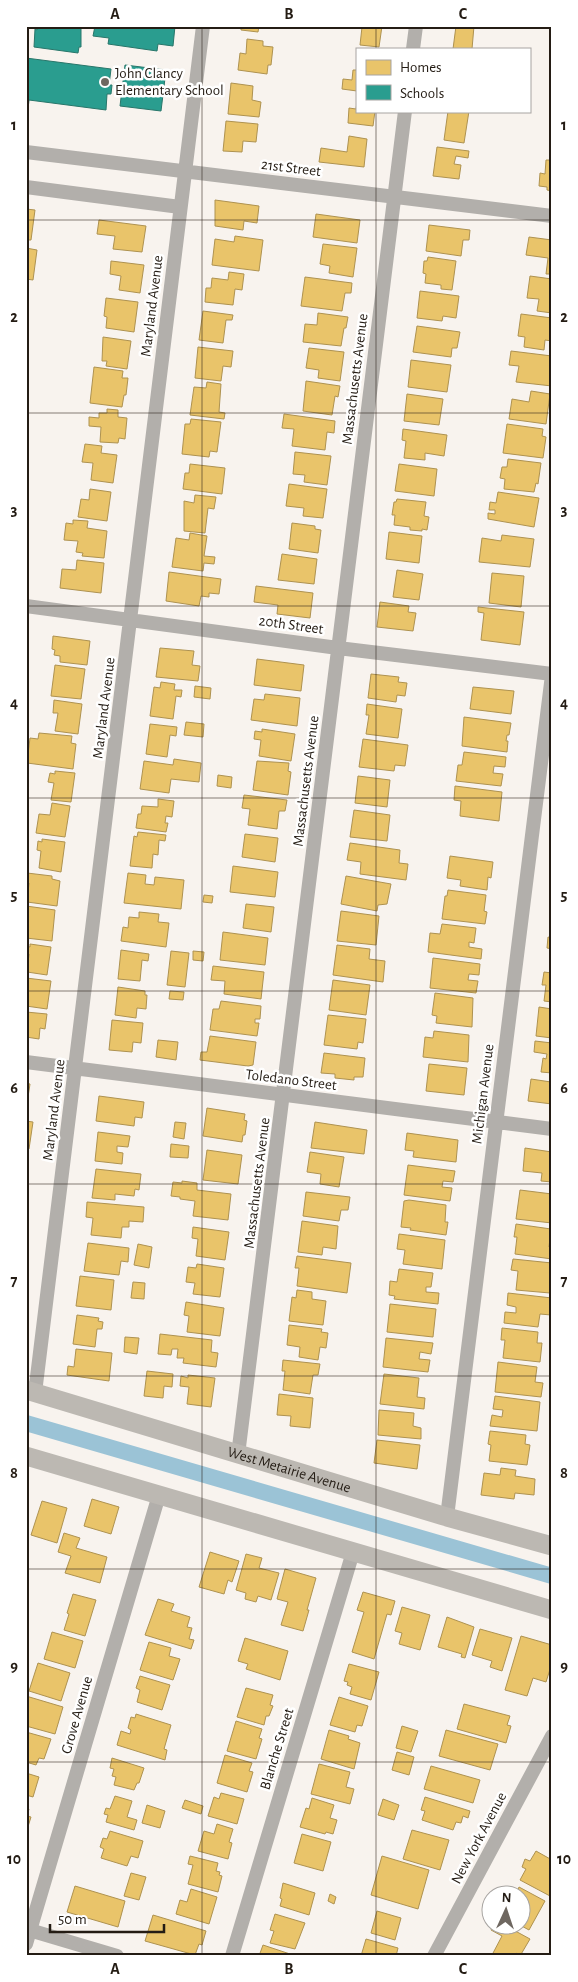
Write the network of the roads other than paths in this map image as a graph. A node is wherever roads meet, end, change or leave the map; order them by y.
1 (203, 26) edge
2 (416, 26) edge
3 (413, 48) edge
4 (405, 112) edge
5 (26, 152) edge
6 (185, 171) junction
7 (26, 186) edge
8 (394, 196) junction
9 (180, 207) junction
10 (552, 216) edge
11 (26, 606) edge
12 (131, 619) junction
13 (338, 648) junction
14 (552, 675) edge
15 (26, 1062) edge
16 (76, 1069) junction
17 (284, 1095) junction
18 (496, 1122) junction
19 (552, 1129) edge
20 (31, 1392) edge
21 (238, 1455) junction
22 (26, 1456) edge
23 (159, 1495) junction
24 (447, 1517) junction
25 (552, 1546) edge
26 (353, 1552) junction
27 (552, 1610) edge
28 (552, 1736) edge
29 (28, 1929) edge
30 (26, 1944) edge
31 (117, 1956) edge
32 (232, 1956) edge
33 (434, 1956) edge

1 - 6 street, Maryland Avenue
2 - 3 street
4 - 8 street, Massachusetts Avenue
5 - 6 street, 21st Street
6 - 8 street, 21st Street
6 - 9 street, Maryland Avenue
7 - 9 street
8 - 10 street, 21st Street
8 - 13 street, Massachusetts Avenue
9 - 12 street, Maryland Avenue
11 - 12 street, 20th Street
12 - 13 street, 20th Street
12 - 16 street, Maryland Avenue
13 - 14 street, 20th Street
13 - 17 street, Massachusetts Avenue
14 - 18 street, Michigan Avenue
15 - 16 street, Toledano Street
16 - 17 street, Toledano Street
16 - 20 street, Maryland Avenue
17 - 18 street, Toledano Street
17 - 21 street, Massachusetts Avenue
18 - 19 street, Toledano Street
18 - 24 street, Michigan Avenue
20 - 21 main road, West Metairie Avenue
21 - 24 main road, West Metairie Avenue
22 - 23 main road
23 - 26 main road
23 - 29 street, Grove Avenue
24 - 25 main road, West Metairie Avenue
26 - 27 main road
26 - 32 street, Blanche Street
28 - 33 street, New York Avenue
29 - 30 street, Grove Avenue
29 - 31 street

